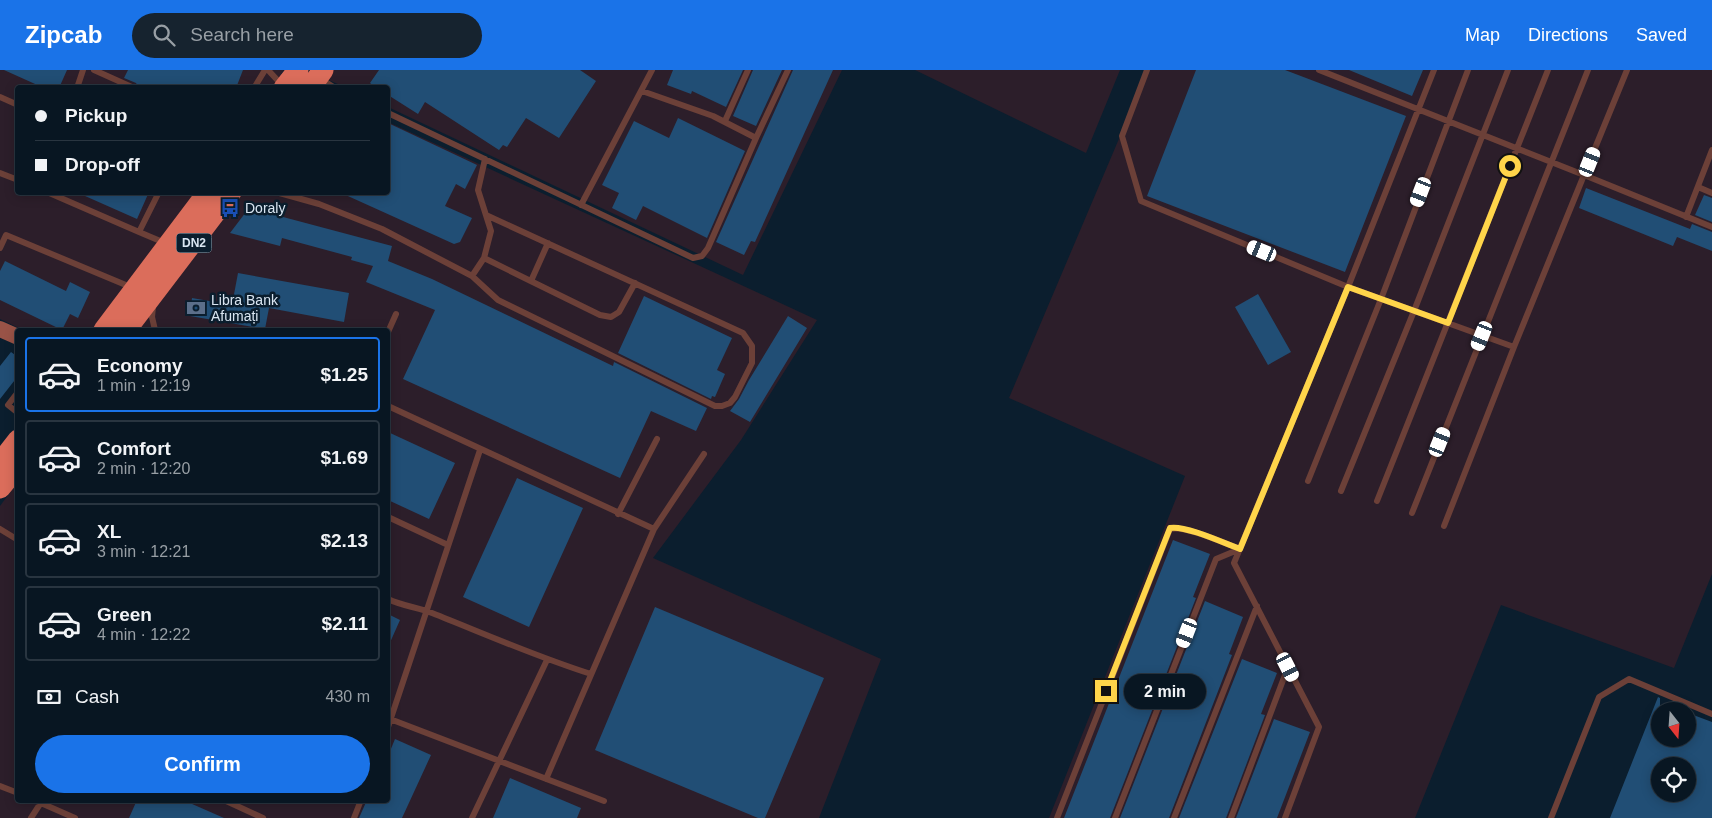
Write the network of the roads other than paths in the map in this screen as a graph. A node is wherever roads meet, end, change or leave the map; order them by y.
1 (83, 70) edge
2 (94, 70) edge
3 (266, 70) edge
4 (298, 70) edge
5 (652, 70) edge
6 (748, 70) edge
7 (788, 70) edge
8 (1147, 70) edge
9 (1319, 70) edge
10 (1434, 70) edge
11 (1468, 70) edge
12 (1508, 70) edge
13 (1548, 70) edge
14 (1588, 70) edge
15 (1627, 70) edge
16 (78, 85) edge
17 (127, 85) edge
18 (256, 85) edge
19 (282, 85) edge
20 (286, 85) edge
21 (642, 92) junction
22 (0, 97) edge
23 (15, 103) edge
24 (1419, 110) junction
25 (390, 114) edge
26 (1448, 121) junction
27 (725, 122) junction
28 (1483, 135) junction
29 (756, 138) junction
30 (1517, 148) junction
31 (1711, 153) edge
32 (485, 159) junction
33 (1551, 162) junction
34 (0, 173) edge
35 (1584, 175) junction
36 (15, 179) edge
37 (1698, 187) junction
38 (1712, 193) edge
39 (54, 195) edge
40 (158, 195) edge
41 (206, 195) edge
42 (228, 195) edge
43 (287, 195) edge
44 (581, 205) junction
45 (486, 215) junction
46 (1686, 217) junction
47 (1712, 227) edge
48 (139, 232) junction
49 (548, 243) junction
50 (168, 245) junction
51 (0, 248) edge
52 (484, 258) junction
53 (472, 276) junction
54 (531, 281) junction
55 (635, 283) junction
56 (1348, 287) junction
57 (145, 291) junction
58 (1381, 299) junction
59 (1414, 311) junction
60 (396, 314) dead end
61 (1448, 323) junction
62 (0, 328) edge
63 (121, 328) edge
64 (155, 328) edge
65 (390, 328) edge
66 (15, 336) edge
67 (1482, 336) junction
68 (1514, 347) junction
69 (15, 396) edge
70 (0, 400) edge
71 (8, 405) junction
72 (390, 407) edge
73 (15, 411) edge
74 (657, 439) dead end
75 (15, 444) edge
76 (480, 450) junction
77 (704, 454) dead end
78 (0, 463) edge
79 (15, 470) edge
80 (1308, 481) dead end
81 (0, 488) edge
82 (1341, 491) dead end
83 (1377, 501) dead end
84 (1412, 513) dead end
85 (618, 514) junction
86 (390, 518) edge
87 (1444, 526) dead end
88 (0, 529) edge
89 (654, 529) junction
90 (15, 538) edge
91 (448, 546) junction
92 (1240, 549) junction
93 (390, 600) edge
94 (1256, 606) junction
95 (426, 611) junction
96 (547, 660) junction
97 (1288, 667) junction
98 (591, 674) junction
99 (1712, 714) edge
100 (390, 718) joint
101 (499, 760) junction
102 (546, 778) junction
103 (0, 786) edge
104 (15, 792) edge
105 (604, 801) dead end
106 (41, 803) edge
107 (44, 803) edge
108 (230, 803) edge
109 (360, 803) edge
110 (31, 818) edge
111 (75, 818) edge
112 (263, 818) edge
113 (354, 818) edge
114 (472, 818) edge
115 (1057, 818) edge
116 (1115, 818) edge
117 (1174, 818) edge
118 (1231, 818) edge
119 (1284, 818) edge
120 (1550, 818) edge

1 - 16 lane
2 - 17 lane
3 - 18 lane
3 - 19 lane
4 - 20 highway
5 - 21 lane
6 - 27 lane
7 - 29 lane
8 - 56 lane
9 - 24 lane
10 - 24 lane
11 - 26 lane
12 - 28 lane
13 - 30 lane
14 - 33 lane
15 - 35 lane
21 - 27 lane
21 - 44 lane
22 - 23 lane
24 - 26 lane
24 - 56 lane
25 - 32 lane
26 - 28 lane
26 - 58 lane
27 - 29 lane
28 - 30 lane
28 - 59 lane
29 - 44 lane
30 - 33 lane
30 - 61 lane
31 - 37 lane
32 - 44 lane
32 - 45 lane
33 - 35 lane
33 - 67 lane
34 - 36 lane
35 - 46 lane
35 - 68 lane
37 - 38 lane
37 - 46 lane
39 - 48 lane
40 - 48 lane
41 - 50 highway, DN2
42 - 57 highway, DN2
43 - 53 lane
45 - 49 lane
45 - 52 lane
46 - 47 lane
48 - 50 lane
49 - 54 lane
49 - 55 lane
50 - 57 highway, DN2
51 - 57 lane
52 - 53 lane
52 - 54 lane
53 - 55 lane
54 - 55 lane
56 - 58 lane
56 - 92 lane
57 - 63 highway, DN2
57 - 64 lane
58 - 59 lane
58 - 80 lane
59 - 61 lane
59 - 82 lane
60 - 65 lane
61 - 67 lane
61 - 83 lane
62 - 66 street
67 - 68 lane
67 - 84 lane
68 - 87 lane
69 - 71 lane
70 - 71 lane
71 - 73 lane
72 - 76 lane
74 - 85 lane
75 - 78 highway
76 - 85 lane
76 - 91 lane
77 - 89 lane
79 - 81 highway
85 - 89 lane
86 - 91 lane
88 - 90 lane
89 - 98 lane
91 - 95 lane
92 - 94 lane
92 - 115 lane
92 - 116 lane
93 - 95 lane
94 - 97 lane
94 - 117 lane
95 - 96 lane
95 - 100 lane
96 - 98 lane
96 - 101 lane
97 - 118 lane
97 - 119 lane
98 - 102 lane
99 - 120 lane
100 - 101 lane
101 - 102 lane
101 - 114 lane
102 - 105 lane
103 - 104 lane
106 - 110 lane
107 - 111 lane
108 - 112 lane
109 - 113 lane

